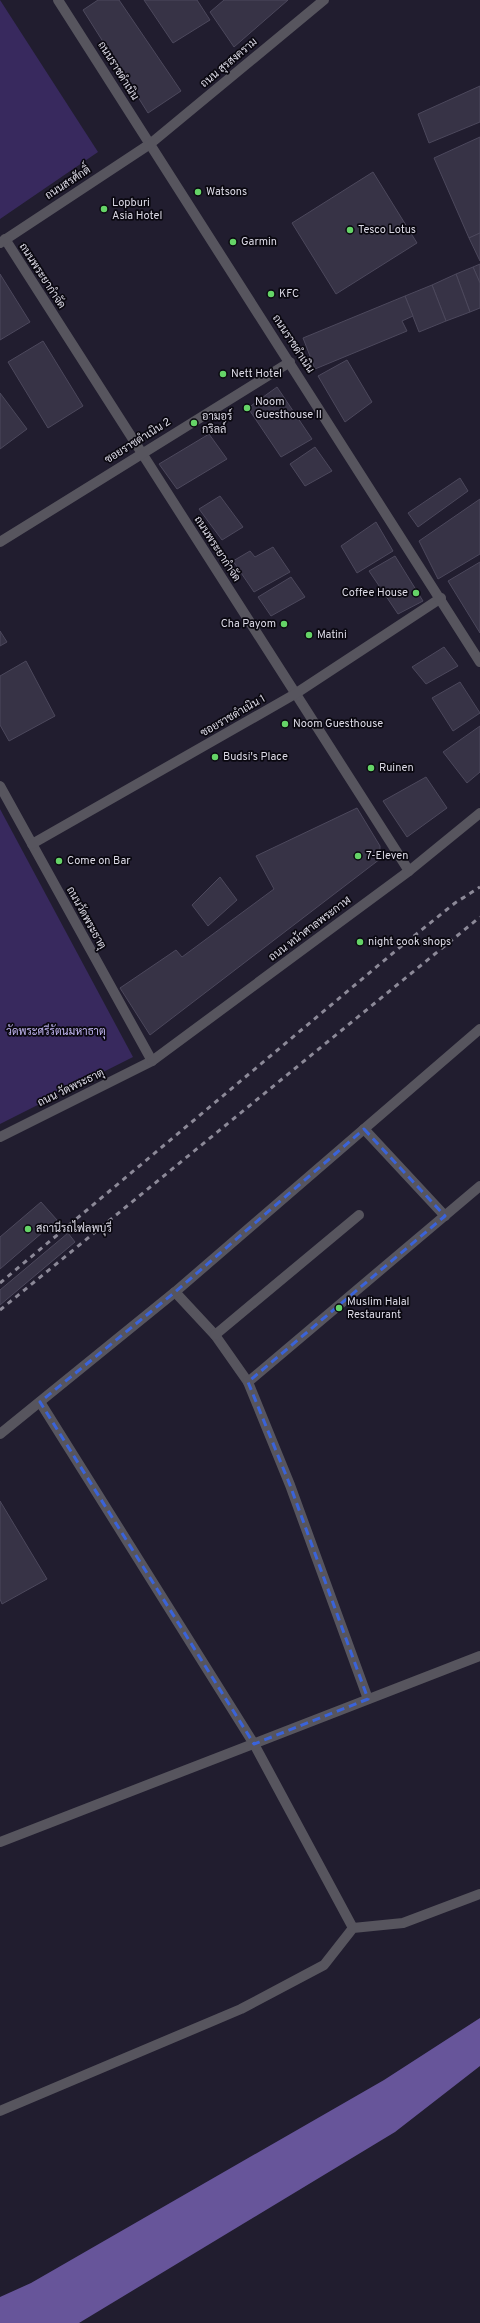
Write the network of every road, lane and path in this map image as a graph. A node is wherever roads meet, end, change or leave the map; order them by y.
1 (58, 0) edge
2 (324, 0) edge
3 (150, 144) junction
4 (2, 241) edge
5 (290, 362) junction
6 (141, 453) junction
7 (0, 542) edge
8 (441, 598) junction
9 (480, 662) edge
10 (296, 694) junction
11 (0, 786) edge
12 (480, 813) edge
13 (32, 844) junction
14 (409, 871) junction
15 (480, 1029) edge
16 (152, 1061) junction
17 (364, 1129) junction
18 (0, 1137) edge
19 (480, 1186) edge
20 (359, 1215) dead end
21 (445, 1216) junction
22 (175, 1292) junction
23 (215, 1335) junction
24 (248, 1382) junction
25 (40, 1402) junction
26 (0, 1434) edge
27 (480, 1656) edge
28 (368, 1699) junction
29 (254, 1744) junction
30 (0, 1842) edge
31 (480, 1894) edge
32 (353, 1928) junction
33 (0, 2111) edge

1 - 3 street, ถนนราชดำเนิน
2 - 3 street, ถนน สุรสงคราม
3 - 4 street, ถนนสรศักดิ์
3 - 5 street, ถนนราชดำเนิน
4 - 6 street, ถนนพระยากำจัด
5 - 6 street, ซอยราชดำเนิน 2
5 - 8 street, ถนนราชดำเนิน
6 - 7 street, ซอยราชดำเนิน 2
6 - 10 street, ถนนพระยากำจัด
8 - 9 street, ถนนราชดำเนิน
8 - 10 street, ซอยราชดำเนิน 1
10 - 13 street, ซอยราชดำเนิน 1
10 - 14 street, ถนนพระยากำจัด
11 - 13 street, ถนนวัดพระธาตุ
12 - 14 street, ถนน หน้าศาลพระกาฬ
13 - 16 street, ถนนวัดพระธาตุ
14 - 16 street, ถนน หน้าศาลพระกาฬ
15 - 17 street
16 - 18 street, ถนน วัดพระธาตุ
17 - 21 street
17 - 22 street
19 - 21 street
20 - 23 street
21 - 24 street
22 - 23 street
22 - 25 street
23 - 24 street
24 - 28 street
25 - 26 street
25 - 29 street
27 - 28 street
28 - 29 street
29 - 30 street
29 - 32 street
31 - 32 street
32 - 33 street

